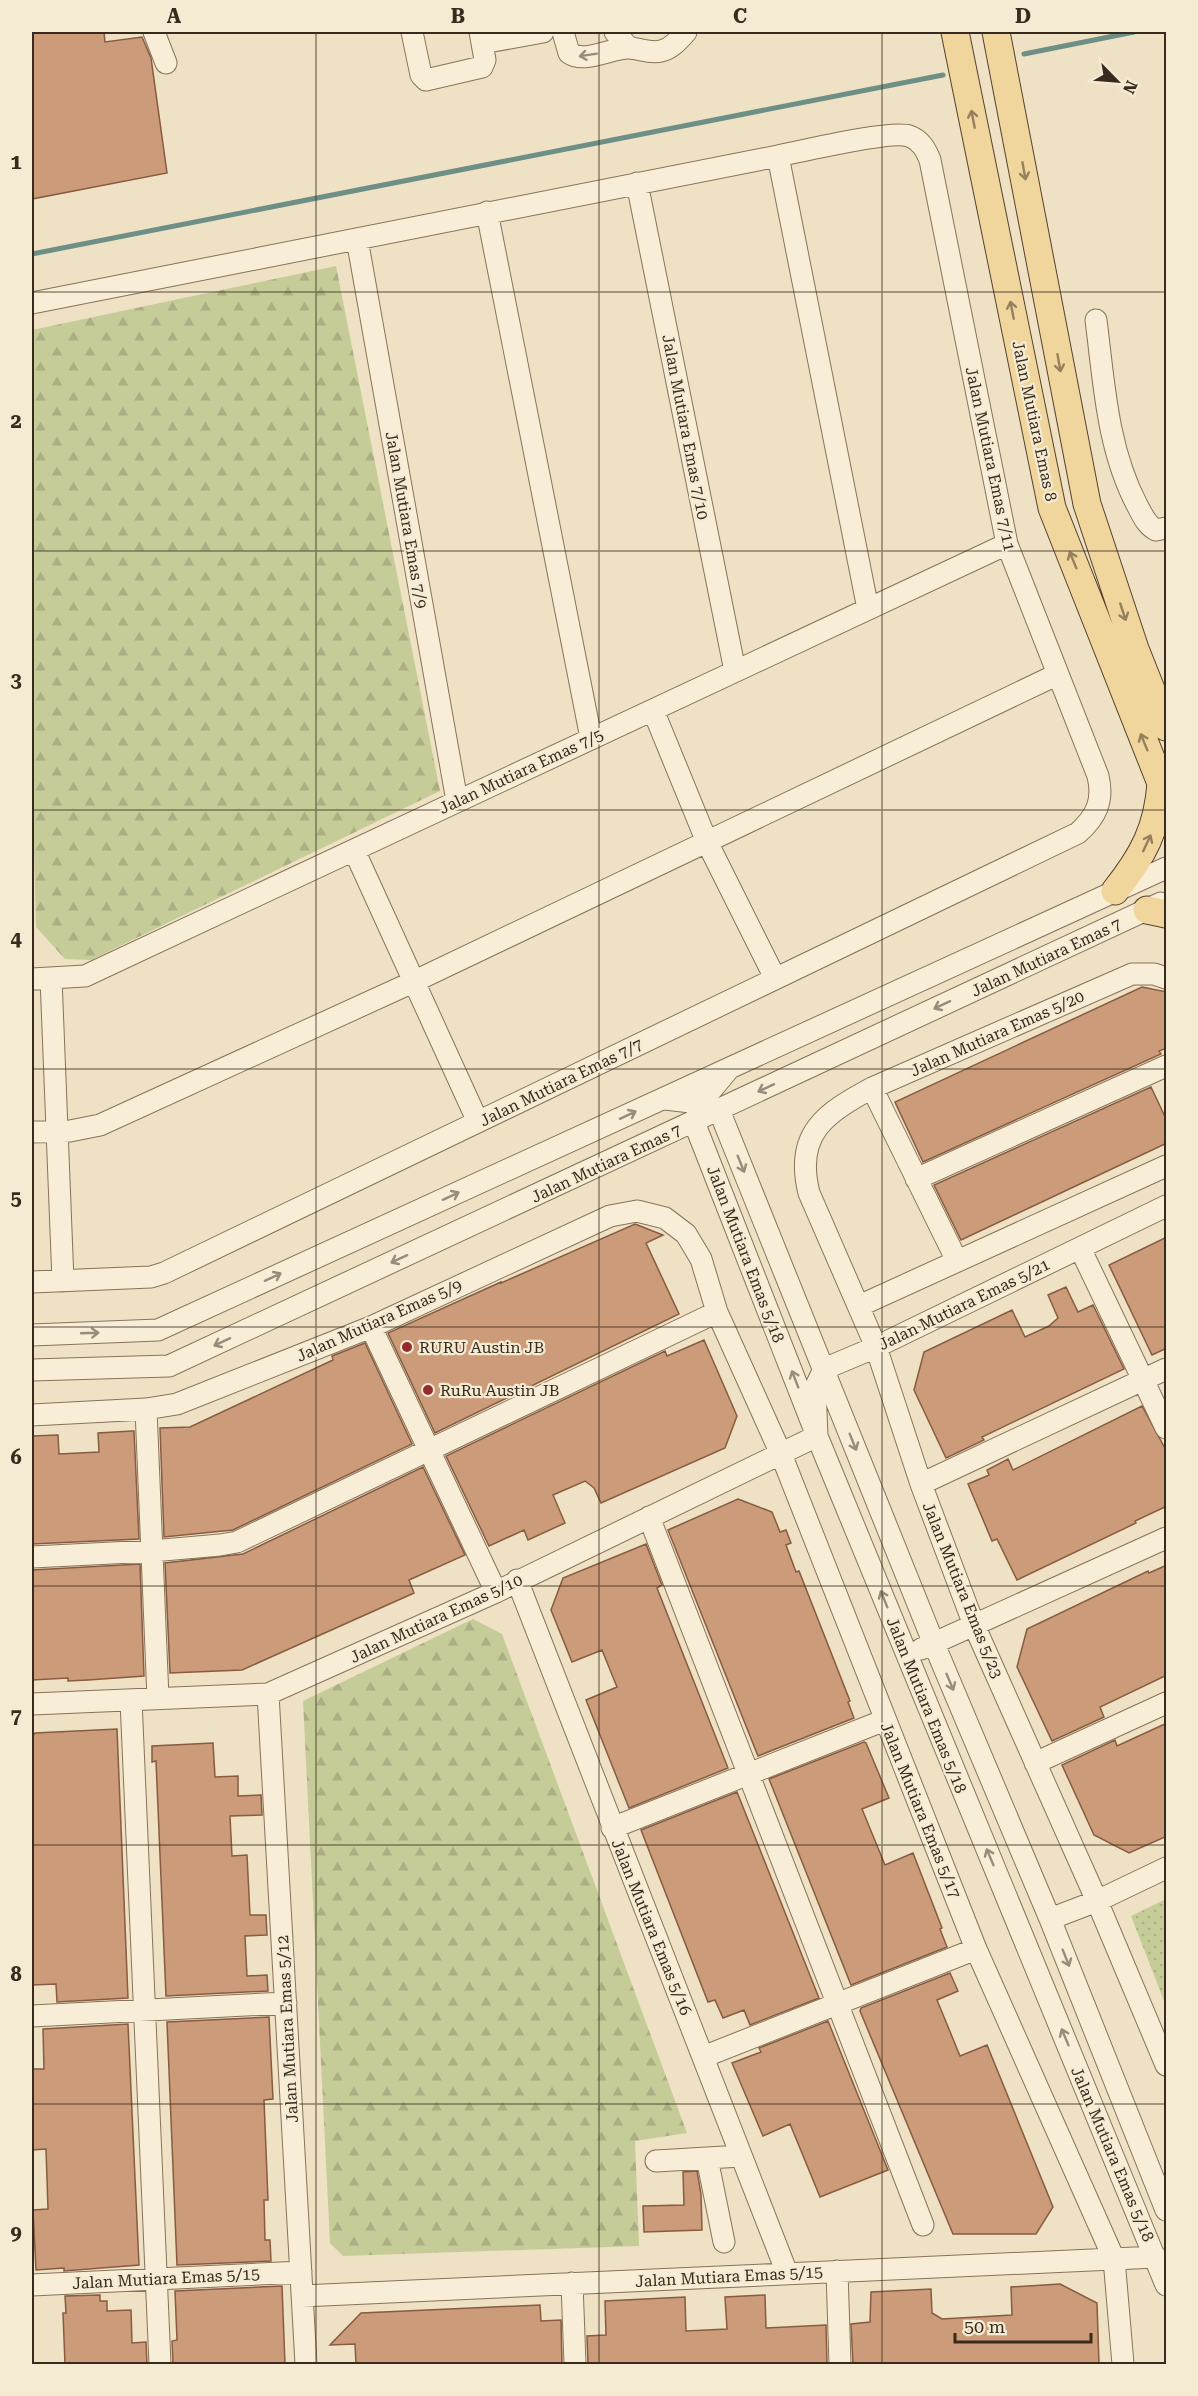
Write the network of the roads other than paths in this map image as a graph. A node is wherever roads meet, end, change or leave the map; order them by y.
1 (154, 32) edge
2 (412, 32) edge
3 (543, 32) edge
4 (563, 32) edge
5 (615, 32) edge
6 (686, 32) edge
7 (956, 32) edge
8 (996, 32) edge
9 (481, 37) edge
10 (629, 48) junction
11 (166, 63) dead end
12 (778, 156) junction
13 (637, 183) junction
14 (487, 212) junction
15 (357, 239) junction
16 (32, 303) edge
17 (1096, 320) dead end
18 (1161, 529) edge
19 (1006, 544) junction
20 (868, 609) junction
21 (735, 671) junction
22 (1056, 675) junction
23 (653, 710) junction
24 (1167, 727) edge
25 (591, 738) junction
26 (1164, 789) edge
27 (457, 801) junction
28 (1078, 833) joint
29 (707, 842) junction
30 (354, 850) junction
31 (1167, 868) edge
32 (1115, 891) junction
33 (1160, 908) edge
34 (775, 978) junction
35 (1167, 978) edge
36 (41, 979) edge
37 (413, 982) junction
38 (1167, 1066) edge
39 (728, 1070) junction
40 (872, 1088) junction
41 (665, 1099) junction
42 (832, 1111) joint
43 (705, 1112) junction
44 (478, 1122) junction
45 (56, 1131) junction
46 (32, 1132) edge
47 (1167, 1166) edge
48 (916, 1179) junction
49 (1167, 1206) edge
50 (1080, 1248) junction
51 (700, 1259) joint
52 (957, 1261) junction
53 (63, 1281) junction
54 (32, 1282) edge
55 (859, 1306) junction
56 (717, 1312) junction
57 (371, 1327) junction
58 (32, 1335) edge
59 (876, 1347) junction
60 (824, 1369) junction
61 (1167, 1369) edge
62 (32, 1370) edge
63 (1145, 1379) junction
64 (146, 1409) junction
65 (32, 1415) edge
66 (1167, 1428) edge
67 (817, 1436) junction
68 (429, 1448) junction
69 (781, 1454) junction
70 (921, 1484) junction
71 (649, 1517) junction
72 (1167, 1538) edge
73 (153, 1551) junction
74 (32, 1557) edge
75 (518, 1581) junction
76 (496, 1592) junction
77 (974, 1626) junction
78 (934, 1644) junction
79 (907, 1656) junction
80 (268, 1694) junction
81 (158, 1698) junction
82 (131, 1700) junction
83 (1167, 1703) edge
84 (32, 1704) edge
85 (885, 1720) junction
86 (1035, 1763) junction
87 (748, 1774) junction
88 (612, 1828) junction
89 (1167, 1868) edge
90 (1098, 1901) junction
91 (1050, 1919) junction
92 (976, 1949) junction
93 (285, 2003) junction
94 (837, 2004) junction
95 (144, 2010) junction
96 (32, 2016) edge
97 (703, 2056) junction
98 (1167, 2066) edge
99 (741, 2156) junction
100 (707, 2158) junction
101 (656, 2161) dead end
102 (1167, 2210) edge
103 (923, 2225) dead end
104 (724, 2242) dead end
105 (1156, 2257) junction
106 (1114, 2259) junction
107 (301, 2271) junction
108 (837, 2271) junction
109 (787, 2273) junction
110 (156, 2279) junction
111 (572, 2283) junction
112 (32, 2285) edge
113 (1167, 2285) edge
114 (302, 2296) junction
115 (160, 2364) edge
116 (306, 2364) edge
117 (574, 2364) edge
118 (840, 2364) edge
119 (1123, 2364) edge

1 - 11 street
2 - 9 street
3 - 9 street
10 -> 4 street
5 - 10 street
6 - 10 street
26 -> 7 main road, Jalan Mutiara Emas 8
8 -> 24 main road, Jalan Mutiara Emas 8
12 - 13 street, Jalan Mutiara Emas 7/11
12 - 19 street, Jalan Mutiara Emas 7/11
12 - 20 street
13 - 14 street, Jalan Mutiara Emas 7/11
13 - 21 street, Jalan Mutiara Emas 7/10
14 - 15 street, Jalan Mutiara Emas 7/11
14 - 25 street
15 - 16 street, Jalan Mutiara Emas 7/11
15 - 27 street, Jalan Mutiara Emas 7/9
17 - 18 street
19 - 20 street, Jalan Mutiara Emas 7/5
19 - 22 street, Jalan Mutiara Emas 7/11
20 - 21 street, Jalan Mutiara Emas 7/5
21 - 23 street, Jalan Mutiara Emas 7/5
22 - 28 street, Jalan Mutiara Emas 7/11
22 - 29 street
23 - 25 street, Jalan Mutiara Emas 7/5
23 - 29 street
25 - 27 street, Jalan Mutiara Emas 7/5
32 -> 26 main road
27 - 30 street, Jalan Mutiara Emas 7/5
28 - 34 street, Jalan Mutiara Emas 7/7
29 - 34 street
29 - 37 street
30 - 36 street, Jalan Mutiara Emas 7/5
30 - 37 street
31 - 32 street, Jalan Mutiara Emas 7
32 - 39 street, Jalan Mutiara Emas 7
33 -> 43 street, Jalan Mutiara Emas 7
34 - 44 street, Jalan Mutiara Emas 7/7
35 - 40 street, Jalan Mutiara Emas 5/20
36 - 45 street
37 - 44 street
37 - 45 street
38 - 48 street
39 - 41 street, Jalan Mutiara Emas 7
39 - 43 street
40 - 42 street, Jalan Mutiara Emas 5/20
40 - 48 street
41 - 43 street
58 -> 41 street, Jalan Mutiara Emas 7
42 - 55 street, Jalan Mutiara Emas 5/23
43 -> 60 street, Jalan Mutiara Emas 5/18
43 -> 62 street, Jalan Mutiara Emas 7
67 -> 43 street, Jalan Mutiara Emas 5/18
44 - 53 street, Jalan Mutiara Emas 7/7
45 - 46 street
45 - 53 street
47 - 52 street
48 - 52 street
49 - 50 street, Jalan Mutiara Emas 5/21
50 - 59 street, Jalan Mutiara Emas 5/21
50 - 63 street
51 - 56 street, Jalan Mutiara Emas 5/17
51 - 57 street, Jalan Mutiara Emas 5/9
52 - 55 street
53 - 54 street, Jalan Mutiara Emas 7/7
55 - 59 street, Jalan Mutiara Emas 5/23
56 - 68 street
56 - 69 street, Jalan Mutiara Emas 5/17
57 - 64 street, Jalan Mutiara Emas 5/9
57 - 68 street
59 - 60 street, Jalan Mutiara Emas 5/21
59 - 70 street, Jalan Mutiara Emas 5/23
60 - 67 street
60 -> 78 street, Jalan Mutiara Emas 5/18
61 - 63 street
63 - 66 street
63 - 70 street
64 - 65 street, Jalan Mutiara Emas 5/9
64 - 73 street
67 - 69 street, Jalan Mutiara Emas 5/10
79 -> 67 street, Jalan Mutiara Emas 5/18
68 - 73 street
68 - 76 street
69 - 71 street, Jalan Mutiara Emas 5/10
69 - 85 street, Jalan Mutiara Emas 5/17
70 - 77 street, Jalan Mutiara Emas 5/23
71 - 75 street, Jalan Mutiara Emas 5/10
71 - 87 street
72 - 77 street
73 - 74 street
73 - 81 street
75 - 76 street, Jalan Mutiara Emas 5/10
75 - 88 street, Jalan Mutiara Emas 5/16
76 - 80 street, Jalan Mutiara Emas 5/10
77 - 78 street
77 - 86 street, Jalan Mutiara Emas 5/23
78 - 79 street
78 -> 91 street, Jalan Mutiara Emas 5/18
105 -> 79 street, Jalan Mutiara Emas 5/18
80 - 81 street, Jalan Mutiara Emas 5/10
80 - 93 street, Jalan Mutiara Emas 5/12
81 - 82 street, Jalan Mutiara Emas 5/10
82 - 84 street, Jalan Mutiara Emas 5/10
82 - 95 street
83 - 86 street
85 - 87 street
85 - 92 street, Jalan Mutiara Emas 5/17
86 - 90 street, Jalan Mutiara Emas 5/23
87 - 88 street
87 - 94 street
88 - 97 street, Jalan Mutiara Emas 5/16
89 - 90 street
90 - 91 street
90 - 98 street, Jalan Mutiara Emas 5/23
91 -> 102 street, Jalan Mutiara Emas 5/18
92 - 94 street
92 - 106 street, Jalan Mutiara Emas 5/17
93 - 95 street
93 - 107 street, Jalan Mutiara Emas 5/12
94 - 97 street
94 - 103 street
95 - 96 street
95 - 110 street
97 - 99 street, Jalan Mutiara Emas 5/16
99 - 100 street
99 - 109 street, Jalan Mutiara Emas 5/16
100 - 101 street
100 - 104 street
105 - 106 street, Jalan Mutiara Emas 5/15
105 - 113 street, Jalan Mutiara Emas 5/18
106 - 108 street, Jalan Mutiara Emas 5/15
106 - 119 street, Jalan Mutiara Emas 5/17
107 - 110 street, Jalan Mutiara Emas 5/15
107 - 114 street, Jalan Mutiara Emas 5/12
108 - 109 street, Jalan Mutiara Emas 5/15
108 - 118 street
109 - 111 street, Jalan Mutiara Emas 5/15
110 - 112 street, Jalan Mutiara Emas 5/15
110 - 115 street
111 - 114 street, Jalan Mutiara Emas 5/15
111 - 117 street
114 - 116 street, Jalan Mutiara Emas 5/12

